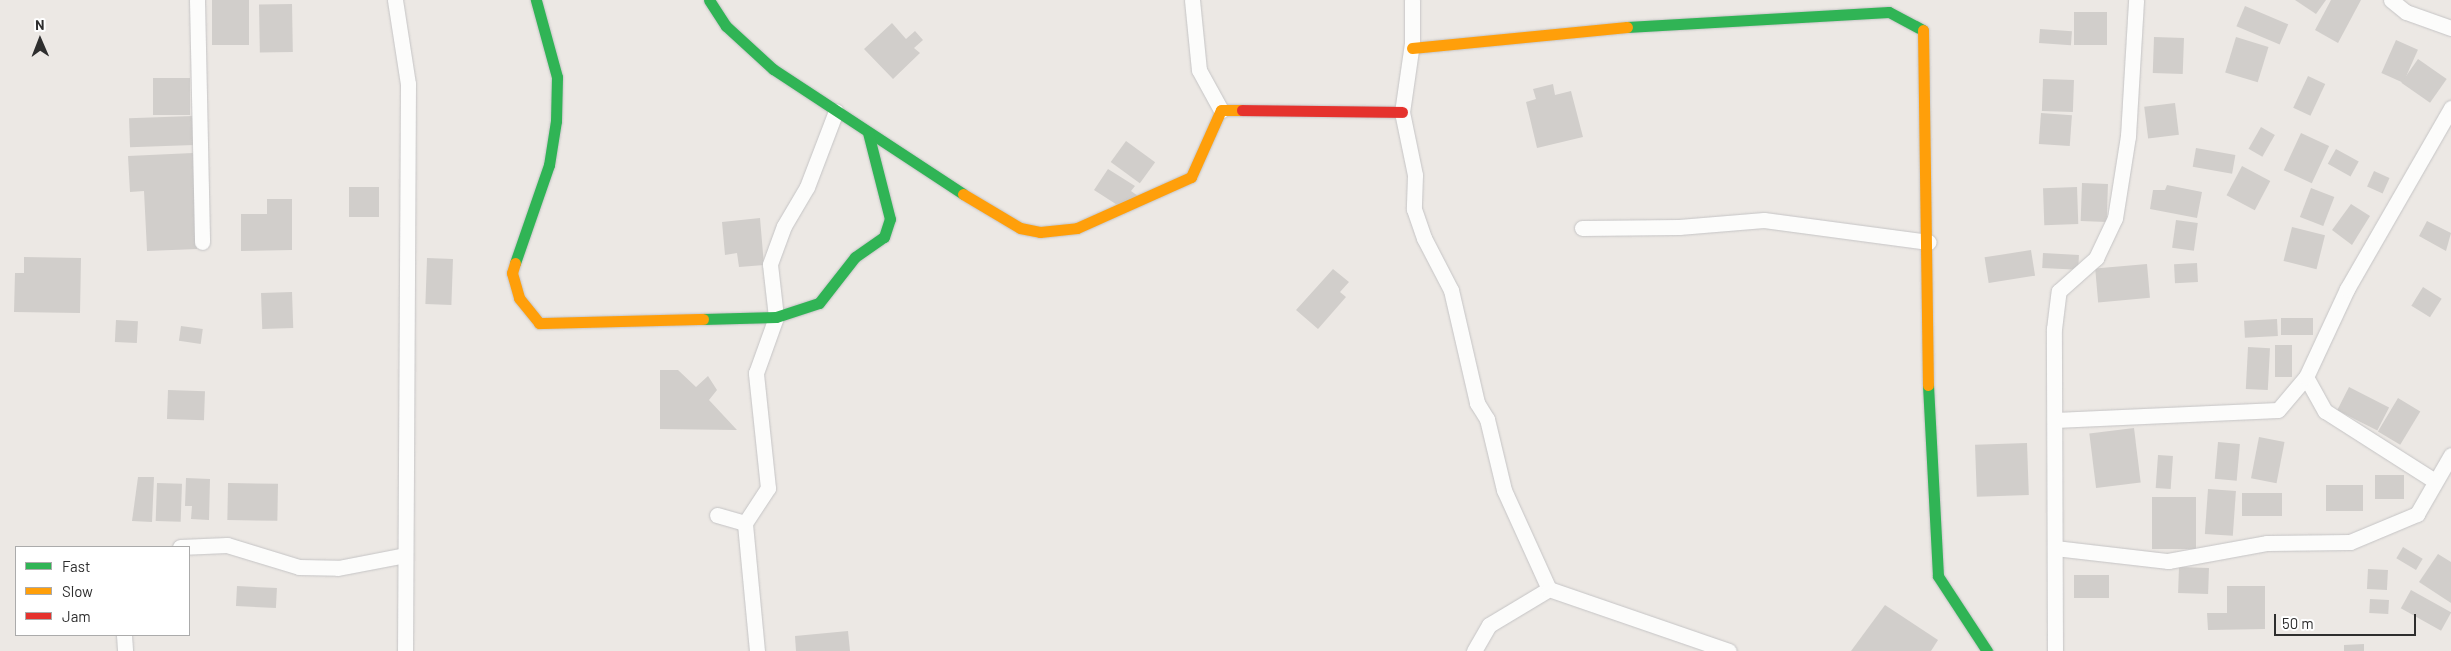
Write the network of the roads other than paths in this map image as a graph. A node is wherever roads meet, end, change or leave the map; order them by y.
1 (197, 0) edge
2 (395, 0) edge
3 (536, 0) edge
4 (709, 0) edge
5 (1192, 0) edge
6 (1412, 0) edge
7 (2136, 0) edge
8 (2391, 0) edge
9 (2451, 28) edge
10 (1412, 48) junction
11 (2451, 108) edge
12 (1221, 110) junction
13 (836, 111) junction
14 (1402, 112) junction
15 (868, 133) junction
16 (1582, 228) dead end
17 (202, 242) dead end
18 (1929, 242) junction
19 (776, 317) junction
20 (2306, 377) junction
21 (2054, 420) junction
22 (2451, 455) edge
23 (2435, 481) junction
24 (717, 515) dead end
25 (745, 523) junction
26 (190, 547) edge
27 (2055, 548) junction
28 (405, 556) junction
29 (1549, 589) junction
30 (124, 636) edge
31 (124, 651) edge
32 (405, 651) edge
33 (757, 651) edge
34 (1474, 651) edge
35 (1729, 651) edge
36 (1987, 651) edge
37 (2055, 651) edge

1 - 17 street
2 - 28 street
3 - 19 street
4 - 13 street
5 - 12 street
6 - 10 street
7 - 21 street
8 - 9 street
10 - 14 street
10 - 18 street
11 - 20 street
12 - 14 street
12 - 15 street
13 - 15 street
13 - 19 street
14 - 29 street
15 - 19 street
16 - 18 street
18 - 36 street
19 - 25 street
20 - 21 street
20 - 23 street
21 - 27 street
22 - 23 street
23 - 27 street
24 - 25 street
25 - 33 street
26 - 28 street
27 - 37 street
28 - 32 street
29 - 34 street
29 - 35 street
30 - 31 street

